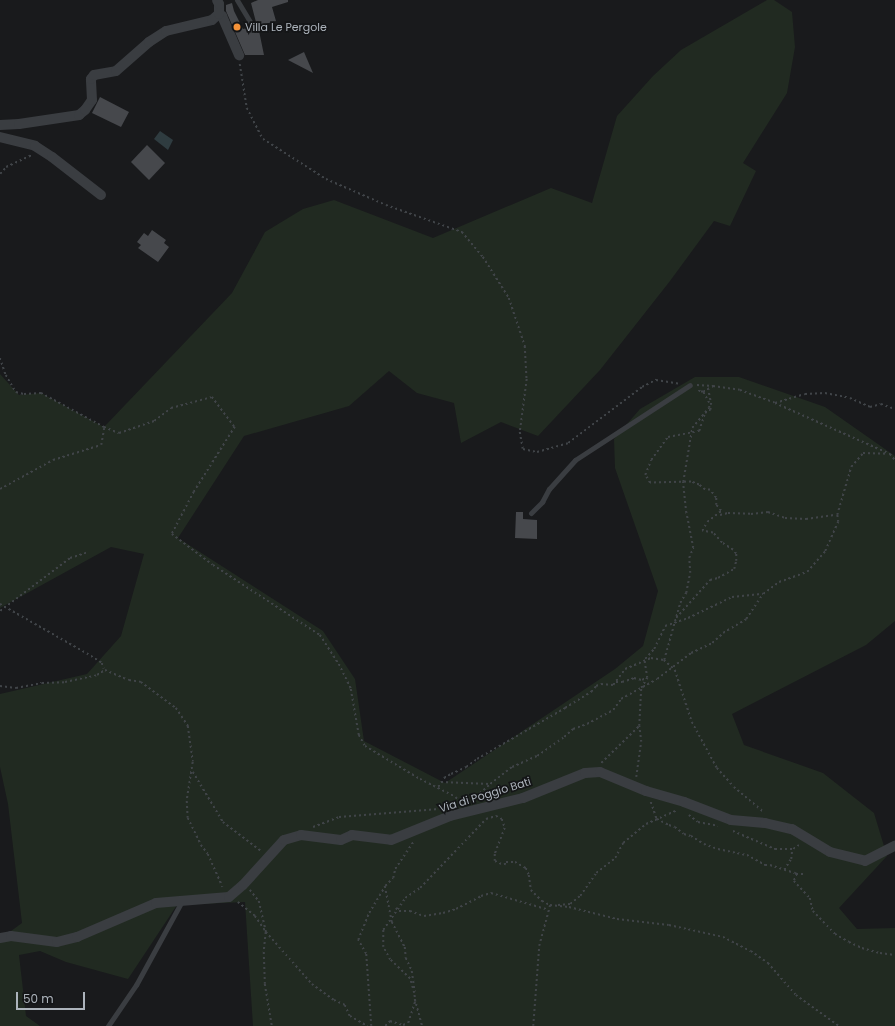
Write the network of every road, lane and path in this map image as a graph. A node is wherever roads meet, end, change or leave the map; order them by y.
1 (237, 0) edge
2 (220, 1) edge
3 (219, 14) junction
4 (250, 22) dead end
5 (238, 55) joint
6 (0, 125) edge
7 (0, 137) edge
8 (42, 150) junction
9 (0, 174) edge
10 (101, 195) dead end
11 (0, 358) edge
12 (690, 385) junction
13 (713, 386) junction
14 (708, 390) junction
15 (775, 402) junction
16 (895, 409) edge
17 (104, 428) junction
18 (691, 432) junction
19 (890, 454) junction
20 (895, 460) edge
21 (683, 482) junction
22 (0, 489) edge
23 (531, 513) dead end
24 (718, 515) junction
25 (837, 515) junction
26 (88, 552) dead end
27 (763, 594) junction
28 (0, 604) edge
29 (5, 607) junction
30 (0, 611) edge
31 (676, 618) junction
32 (674, 623) junction
33 (644, 660) junction
34 (664, 660) junction
35 (672, 668) junction
36 (105, 670) junction
37 (647, 678) junction
38 (616, 682) junction
39 (0, 686) edge
40 (641, 688) junction
41 (639, 726) junction
42 (193, 772) junction
43 (591, 773) junction
44 (441, 782) junction
45 (490, 784) junction
46 (437, 788) junction
47 (643, 790) junction
48 (471, 802) dead end
49 (683, 805) junction
50 (454, 807) dead end
51 (446, 808) dead end
52 (657, 819) junction
53 (765, 823) junction
54 (719, 826) dead end
55 (420, 829) junction
56 (732, 830) dead end
57 (301, 835) junction
58 (807, 839) junction
59 (895, 846) edge
60 (792, 849) junction
61 (269, 857) junction
62 (784, 870) junction
63 (796, 874) junction
64 (804, 874) dead end
65 (243, 885) junction
66 (385, 886) junction
67 (229, 897) junction
68 (182, 901) junction
69 (550, 905) junction
70 (396, 908) junction
71 (549, 910) junction
72 (391, 916) junction
73 (266, 932) junction
74 (0, 938) edge
75 (895, 955) edge
76 (414, 992) junction
77 (414, 997) junction
78 (108, 1026) edge
79 (272, 1026) edge
80 (367, 1026) edge
81 (371, 1026) edge
82 (385, 1026) edge
83 (422, 1026) edge
84 (532, 1026) edge
85 (839, 1026) edge

1 - 4 lane
2 - 3 street
3 - 5 street
3 - 6 street
5 - 12 path
7 - 8 street
8 - 9 path
8 - 10 street
11 - 17 path
12 - 13 path
12 - 23 lane
13 - 14 path
13 - 15 path
14 - 18 path
14 - 18 path
15 - 16 path
15 - 19 path
17 - 22 path
17 - 46 path
18 - 21 path
18 - 21 path
19 - 20 path
19 - 25 path
21 - 24 path
21 - 31 path
24 - 25 path
24 - 31 path
25 - 27 path
26 - 29 path
27 - 32 path
27 - 35 path
28 - 29 path
29 - 30 path
29 - 36 path
31 - 32 path
32 - 33 path
32 - 34 path
33 - 34 path
33 - 37 path
33 - 38 path
34 - 35 path
35 - 40 path
35 - 53 path
36 - 39 path
36 - 42 path
37 - 38 path
37 - 40 path
38 - 44 path
40 - 41 path
40 - 45 path
41 - 43 path
41 - 47 path
42 - 61 path
42 - 67 path
43 - 47 street, Via di Poggio Bati
43 - 55 street, Via di Poggio Bati
44 - 45 path
44 - 46 path
45 - 48 path
46 - 50 path
47 - 49 street, Via di Poggio Bati
47 - 52 path
49 - 52 path
49 - 53 street, Via di Poggio Bati
49 - 54 path
51 - 57 path
52 - 62 path
52 - 69 path
53 - 58 street, Via di Poggio Bati
55 - 57 street, Via di Poggio Bati
55 - 66 path
56 - 60 path
57 - 61 street, Via di Poggio Bati
58 - 59 street, Via di Poggio Bati
58 - 60 path
60 - 62 path
61 - 65 street, Via di Poggio Bati
62 - 63 path
63 - 64 path
63 - 75 path
65 - 67 street, Via di Poggio Bati
65 - 73 path
66 - 72 path
66 - 81 path
67 - 68 street
67 - 73 path
68 - 74 street
68 - 78 lane
69 - 70 path
69 - 71 path
69 - 85 path
70 - 71 path
70 - 72 path
71 - 84 path
72 - 76 path
72 - 76 path
73 - 79 path
73 - 80 path
76 - 77 path
77 - 82 path
77 - 83 path

